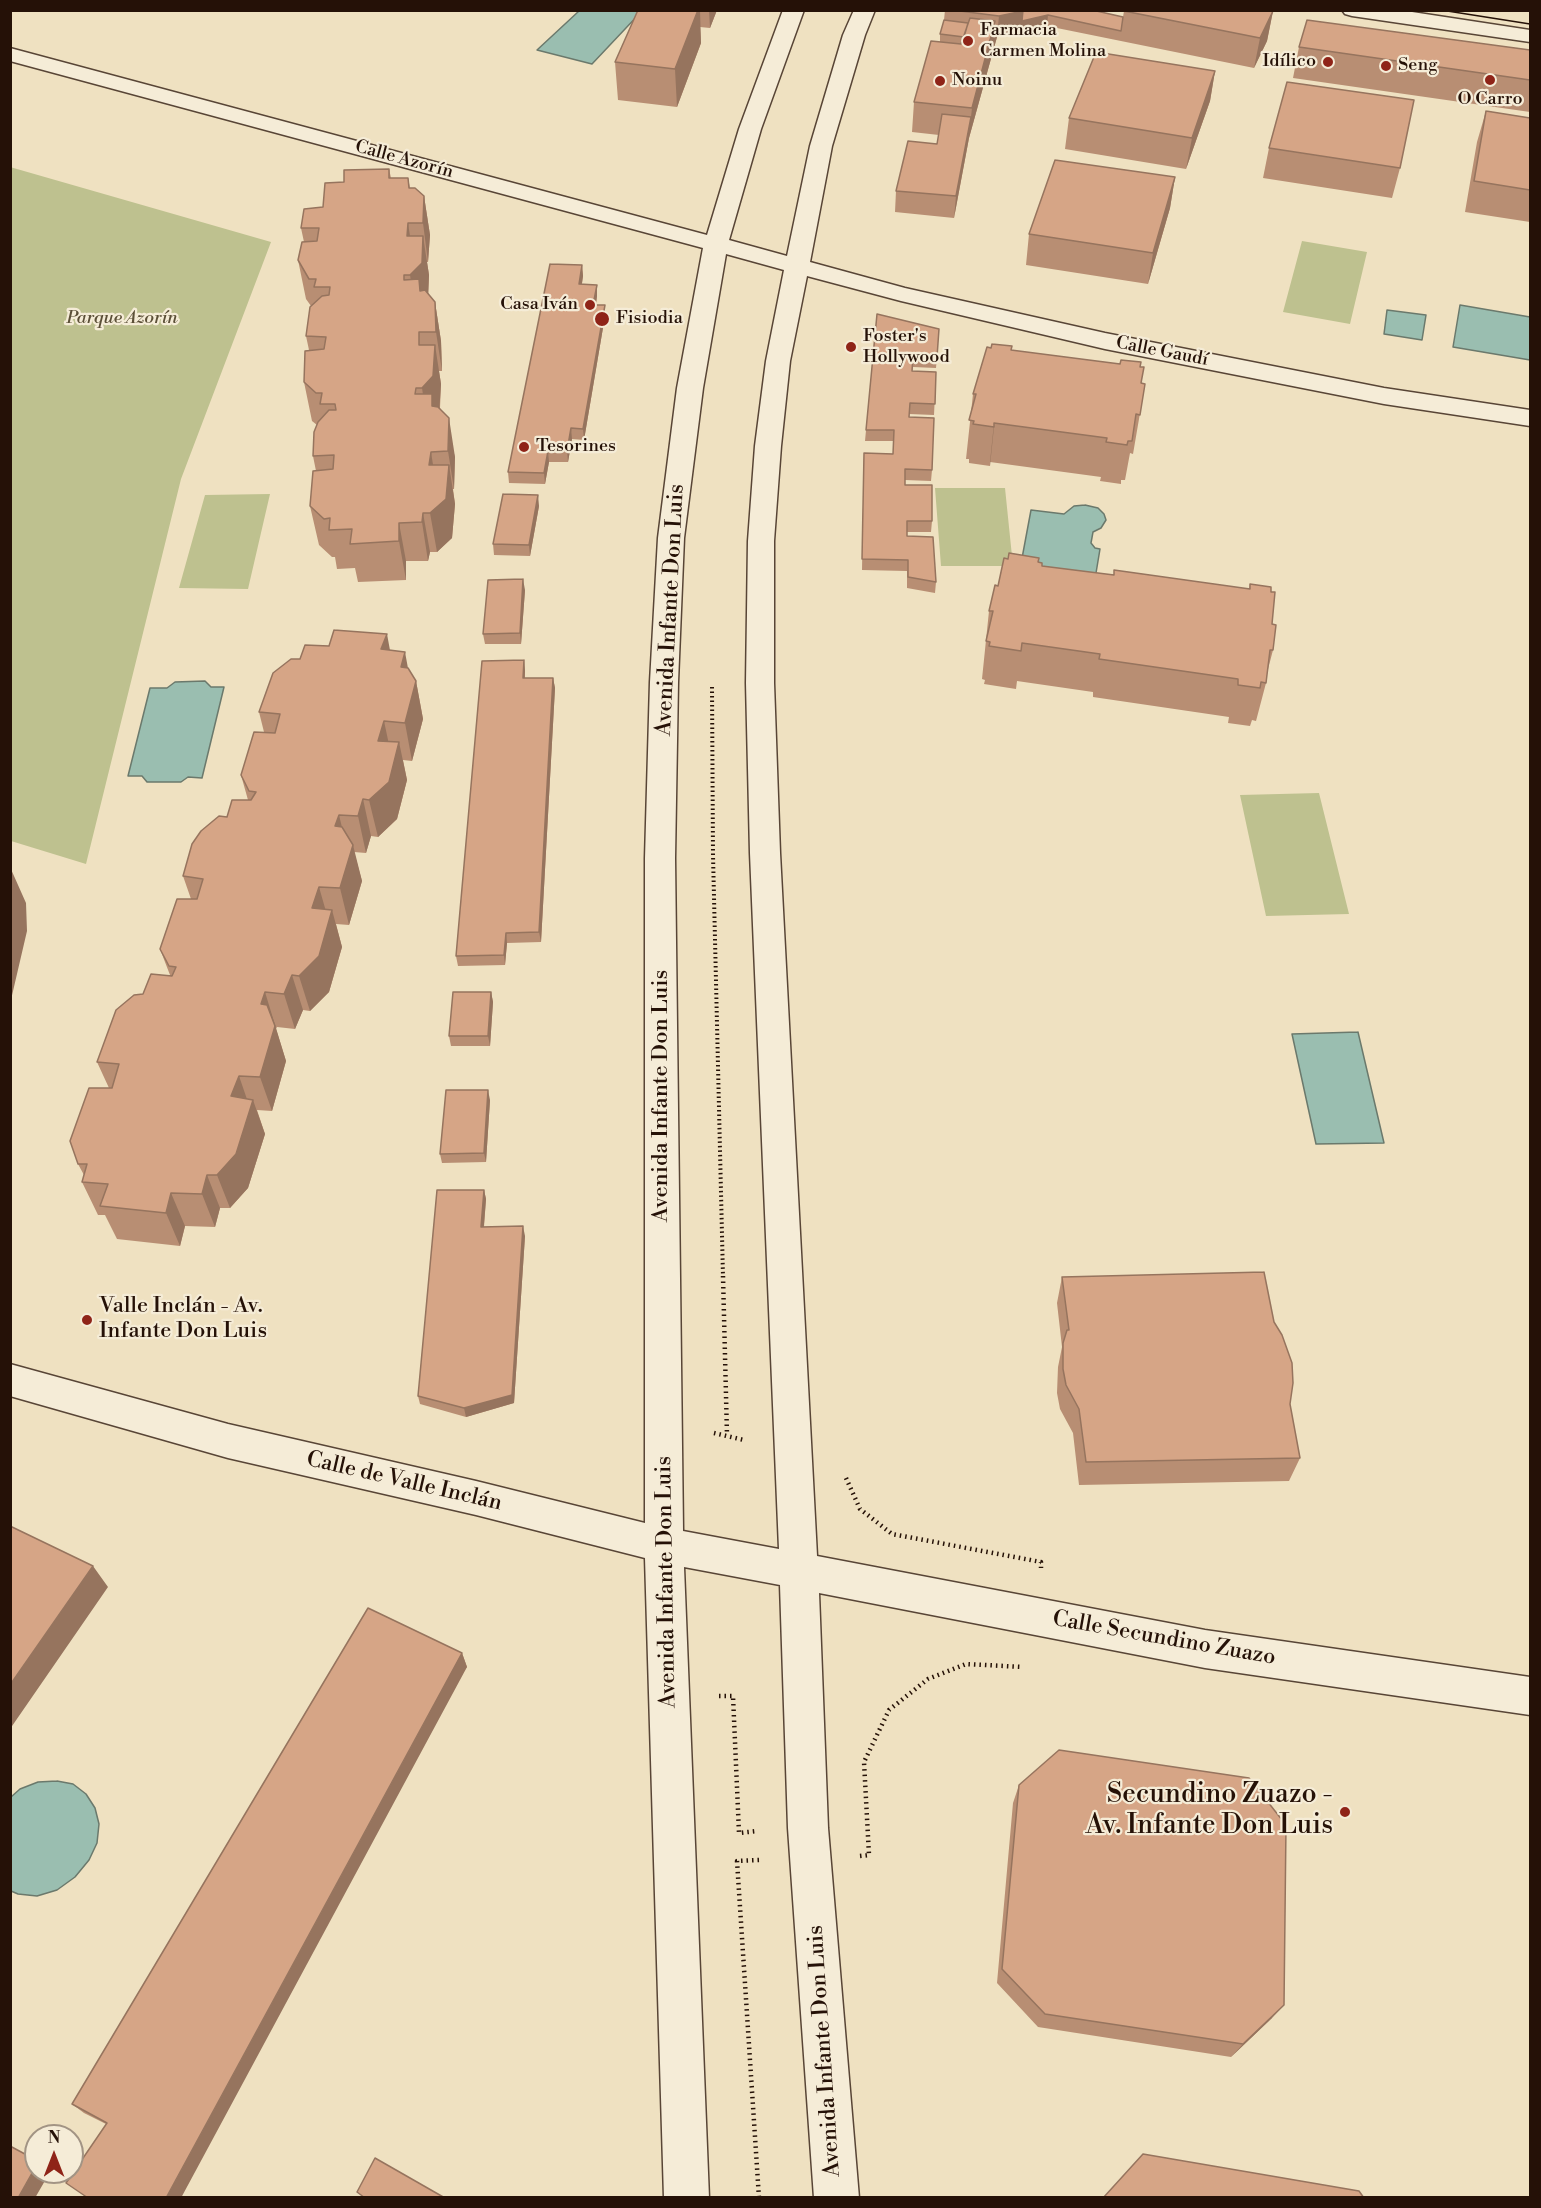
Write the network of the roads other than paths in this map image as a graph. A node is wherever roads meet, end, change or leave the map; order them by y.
1 (794, 10) edge
2 (865, 10) edge
3 (1352, 10) edge
4 (1530, 36) edge
5 (10, 54) edge
6 (716, 244) junction
7 (798, 265) junction
8 (1530, 418) edge
9 (10, 1380) edge
10 (664, 1545) junction
11 (800, 1572) junction
12 (1530, 1696) edge
13 (687, 2198) edge
14 (837, 2198) edge

1 - 6 street, Avenida Infante Don Luis
2 - 7 street, Avenida Infante Don Luis
3 - 4 street
5 - 6 street, Calle Azorín
6 - 7 street, Calle Azorín
6 - 10 street, Avenida Infante Don Luis
7 - 8 street, Calle Gaudí
7 - 11 street, Avenida Infante Don Luis
9 - 10 street, Calle de Valle Inclán
10 - 11 street, Calle de Valle Inclán
10 - 13 street, Avenida Infante Don Luis
11 - 12 street, Calle Secundino Zuazo
11 - 14 street, Avenida Infante Don Luis

